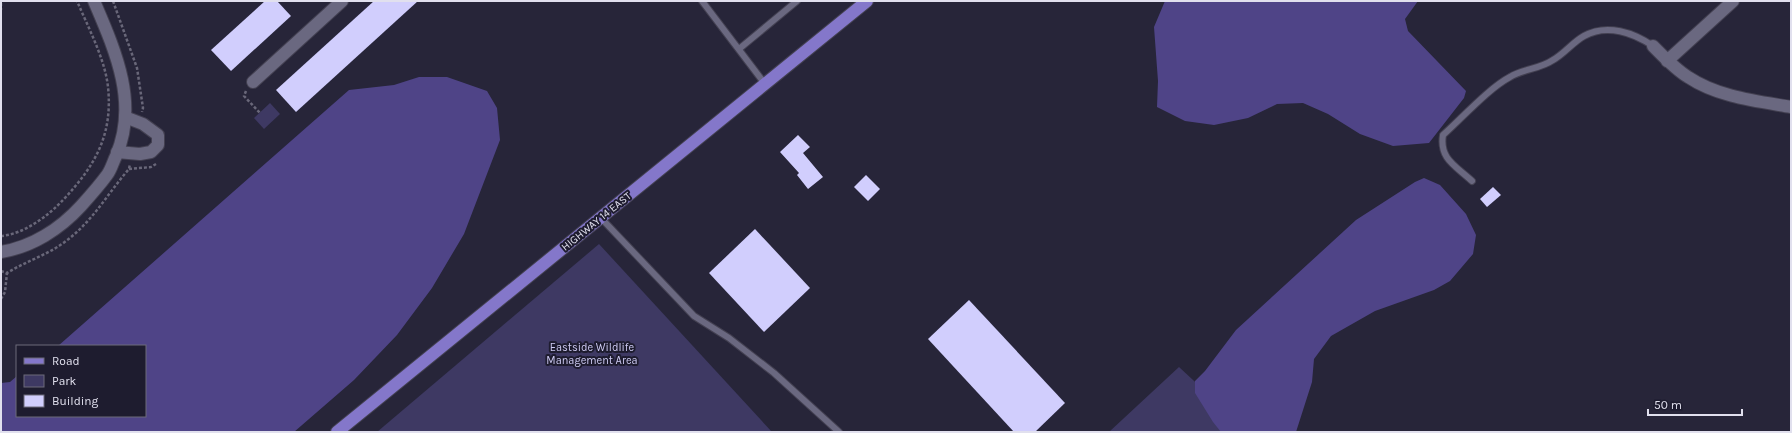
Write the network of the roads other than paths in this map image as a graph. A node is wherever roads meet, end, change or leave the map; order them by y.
1 (94, 1) edge
2 (342, 1) edge
3 (702, 1) edge
4 (797, 1) edge
5 (868, 1) edge
6 (1733, 1) edge
7 (1653, 46) joint
8 (739, 48) junction
9 (1668, 61) junction
10 (253, 82) road end
11 (765, 84) junction
12 (1791, 107) edge
13 (125, 117) junction
14 (117, 152) junction
15 (1472, 181) dead end
16 (601, 218) junction
17 (1, 252) edge
18 (337, 432) edge
19 (839, 432) edge

1 - 13 street
2 - 10 street
3 - 8 lane
4 - 8 lane
5 - 11 main road, HIGHWAY 14 EAST
6 - 9 street
7 - 9 street
7 - 15 lane
8 - 11 lane
9 - 12 street
11 - 16 main road, HIGHWAY 14 EAST
13 - 14 street
13 - 14 street
14 - 17 street
16 - 18 main road, HIGHWAY 14 EAST
16 - 19 lane

